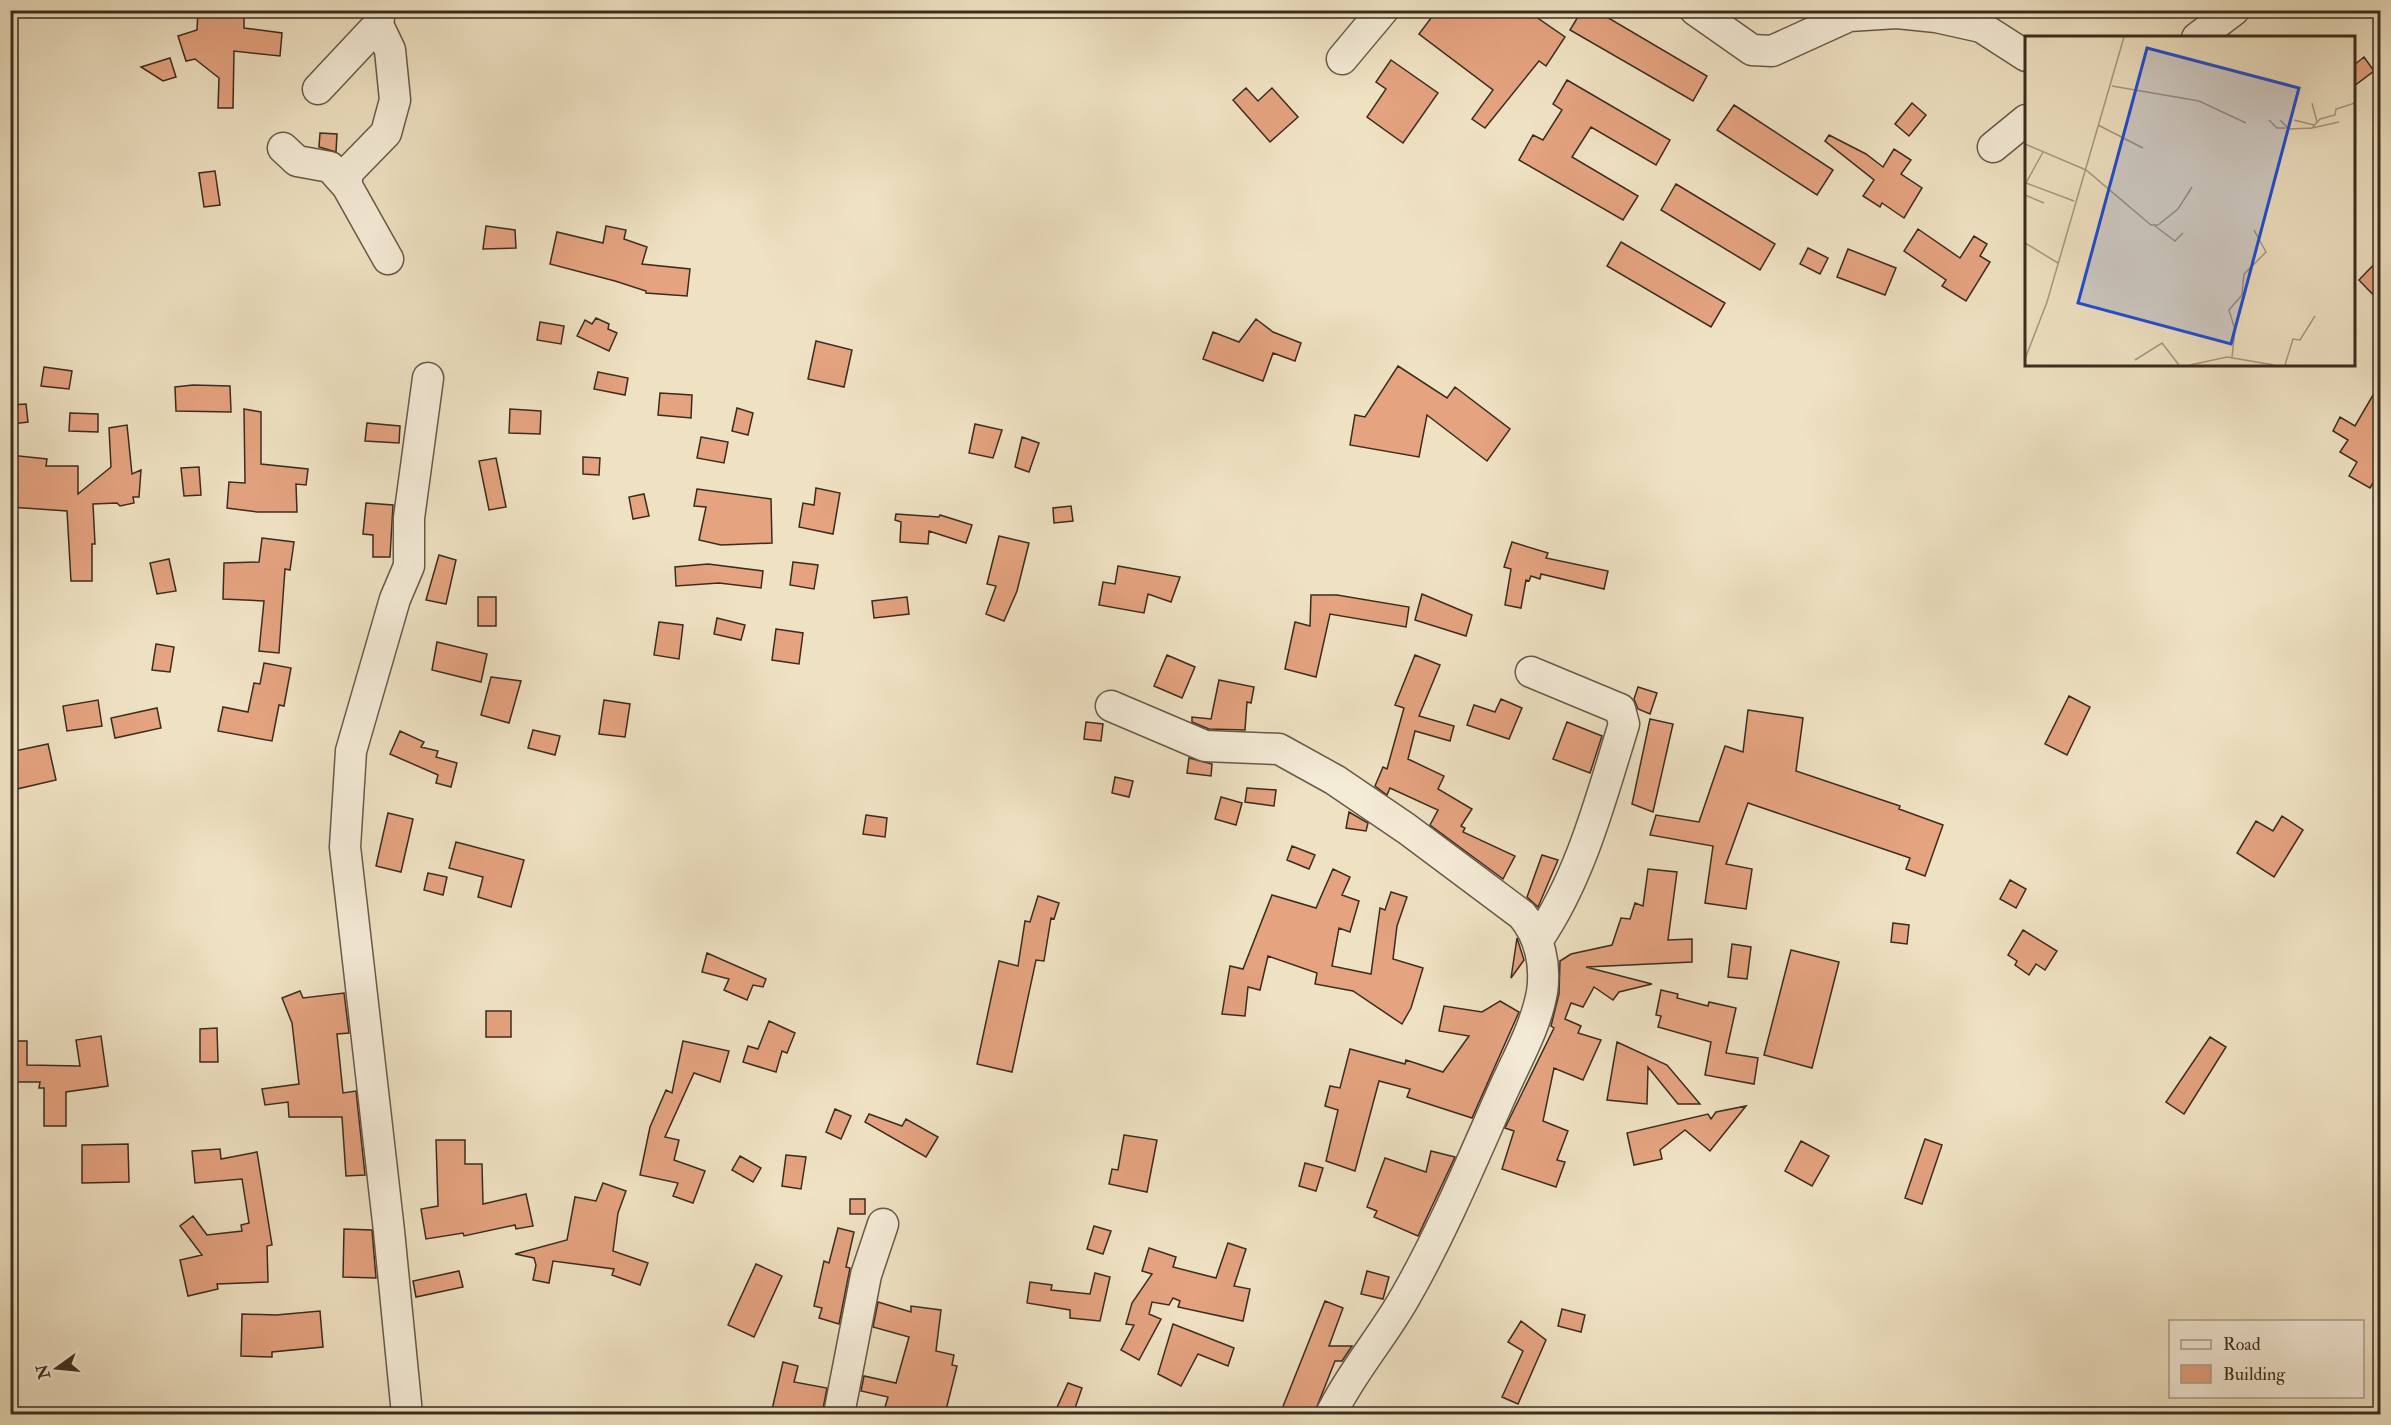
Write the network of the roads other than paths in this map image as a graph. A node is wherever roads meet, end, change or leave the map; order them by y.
1 (1383, 10) edge
2 (1695, 10) edge
3 (2234, 10) edge
4 (379, 18) edge
5 (2200, 36) edge
6 (2025, 55) edge
7 (1342, 59) dead end
8 (318, 89) dead end
9 (2025, 121) edge
10 (1993, 147) dead end
11 (283, 148) dead end
12 (347, 186) junction
13 (388, 259) dead end
14 (428, 378) dead end
15 (1531, 672) dead end
16 (1111, 706) dead end
17 (1537, 941) junction
18 (883, 1224) dead end
19 (407, 1414) edge
20 (839, 1414) edge
21 (1330, 1414) edge

1 - 7 street
2 - 6 street
3 - 5 street
4 - 8 street
4 - 12 street
9 - 10 street
11 - 12 street
12 - 13 street
14 - 19 street
15 - 17 street
16 - 17 street
17 - 21 street
18 - 20 street

